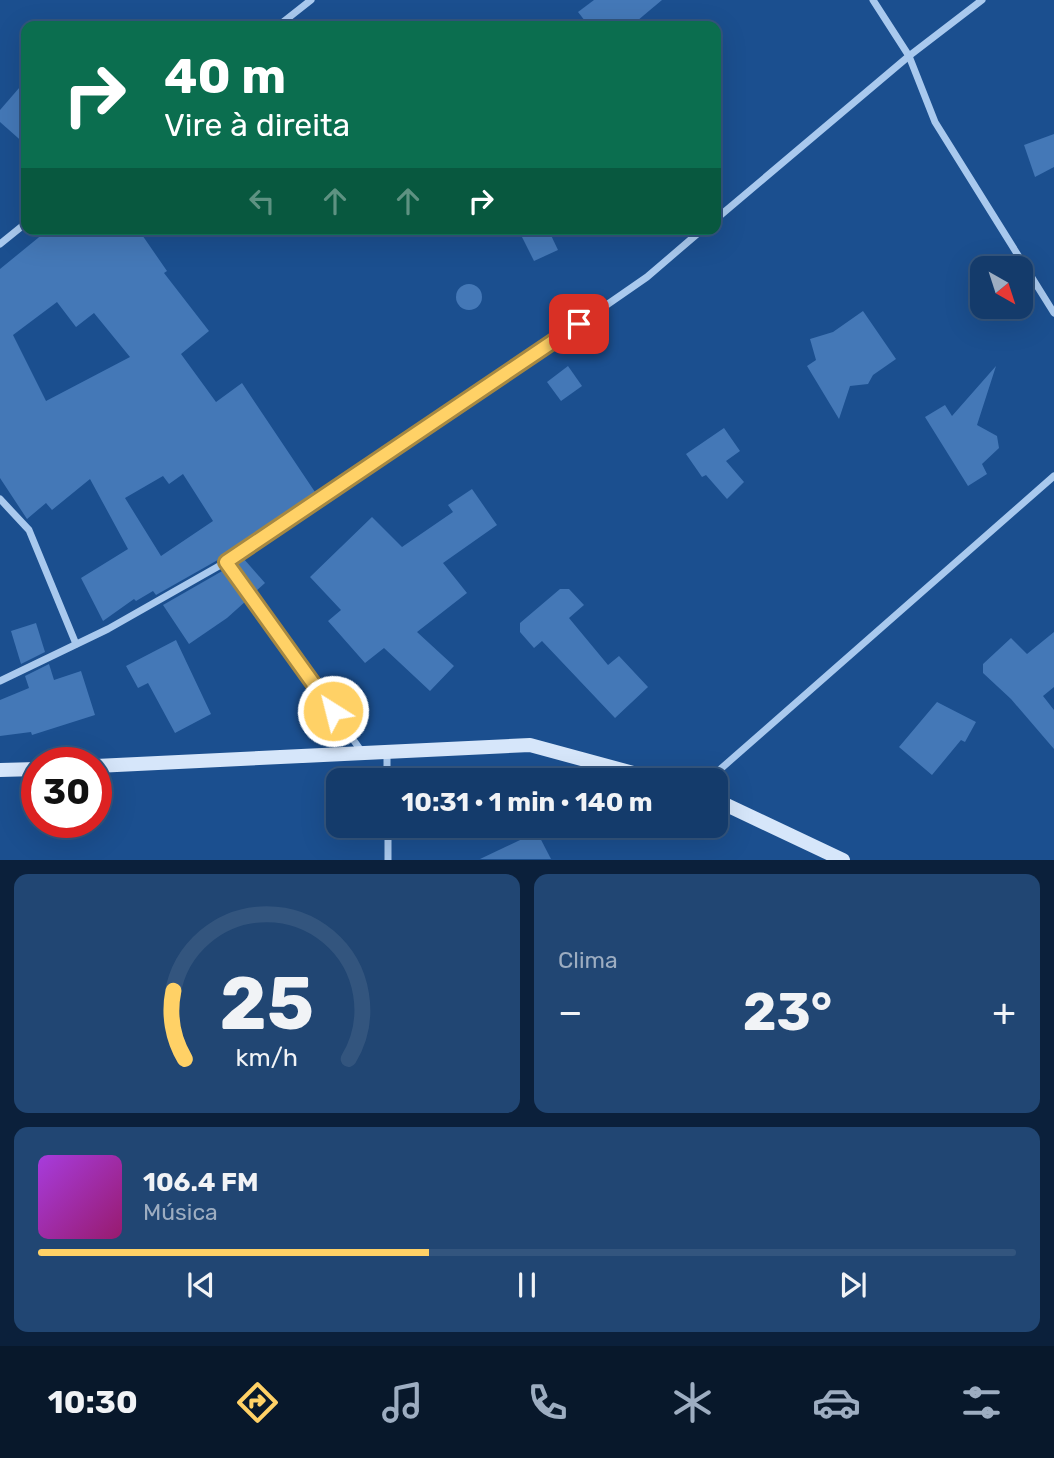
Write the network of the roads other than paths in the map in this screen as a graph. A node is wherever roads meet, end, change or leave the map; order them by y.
1 (311, 0) edge
2 (873, 0) edge
3 (982, 0) edge
4 (284, 21) edge
5 (909, 56) junction
6 (721, 215) edge
7 (21, 227) edge
8 (696, 235) edge
9 (0, 244) edge
10 (1054, 313) edge
11 (1054, 476) edge
12 (0, 499) edge
13 (226, 562) junction
14 (76, 644) junction
15 (0, 681) edge
16 (387, 752) junction
17 (363, 753) junction
18 (112, 765) edge
19 (387, 768) edge
20 (615, 768) edge
21 (722, 768) edge
22 (21, 770) edge
23 (0, 771) edge
24 (728, 806) edge
25 (387, 838) edge
26 (388, 859) edge
27 (843, 859) edge

1 - 4 street
2 - 5 street
3 - 5 street
5 - 6 street
5 - 10 street
7 - 9 street
8 - 13 street
11 - 21 street
12 - 14 street
13 - 14 street
13 - 17 street
14 - 15 street
16 - 17 main road
16 - 19 street
16 - 20 main road
17 - 18 main road
22 - 23 main road
24 - 27 main road
25 - 26 street

